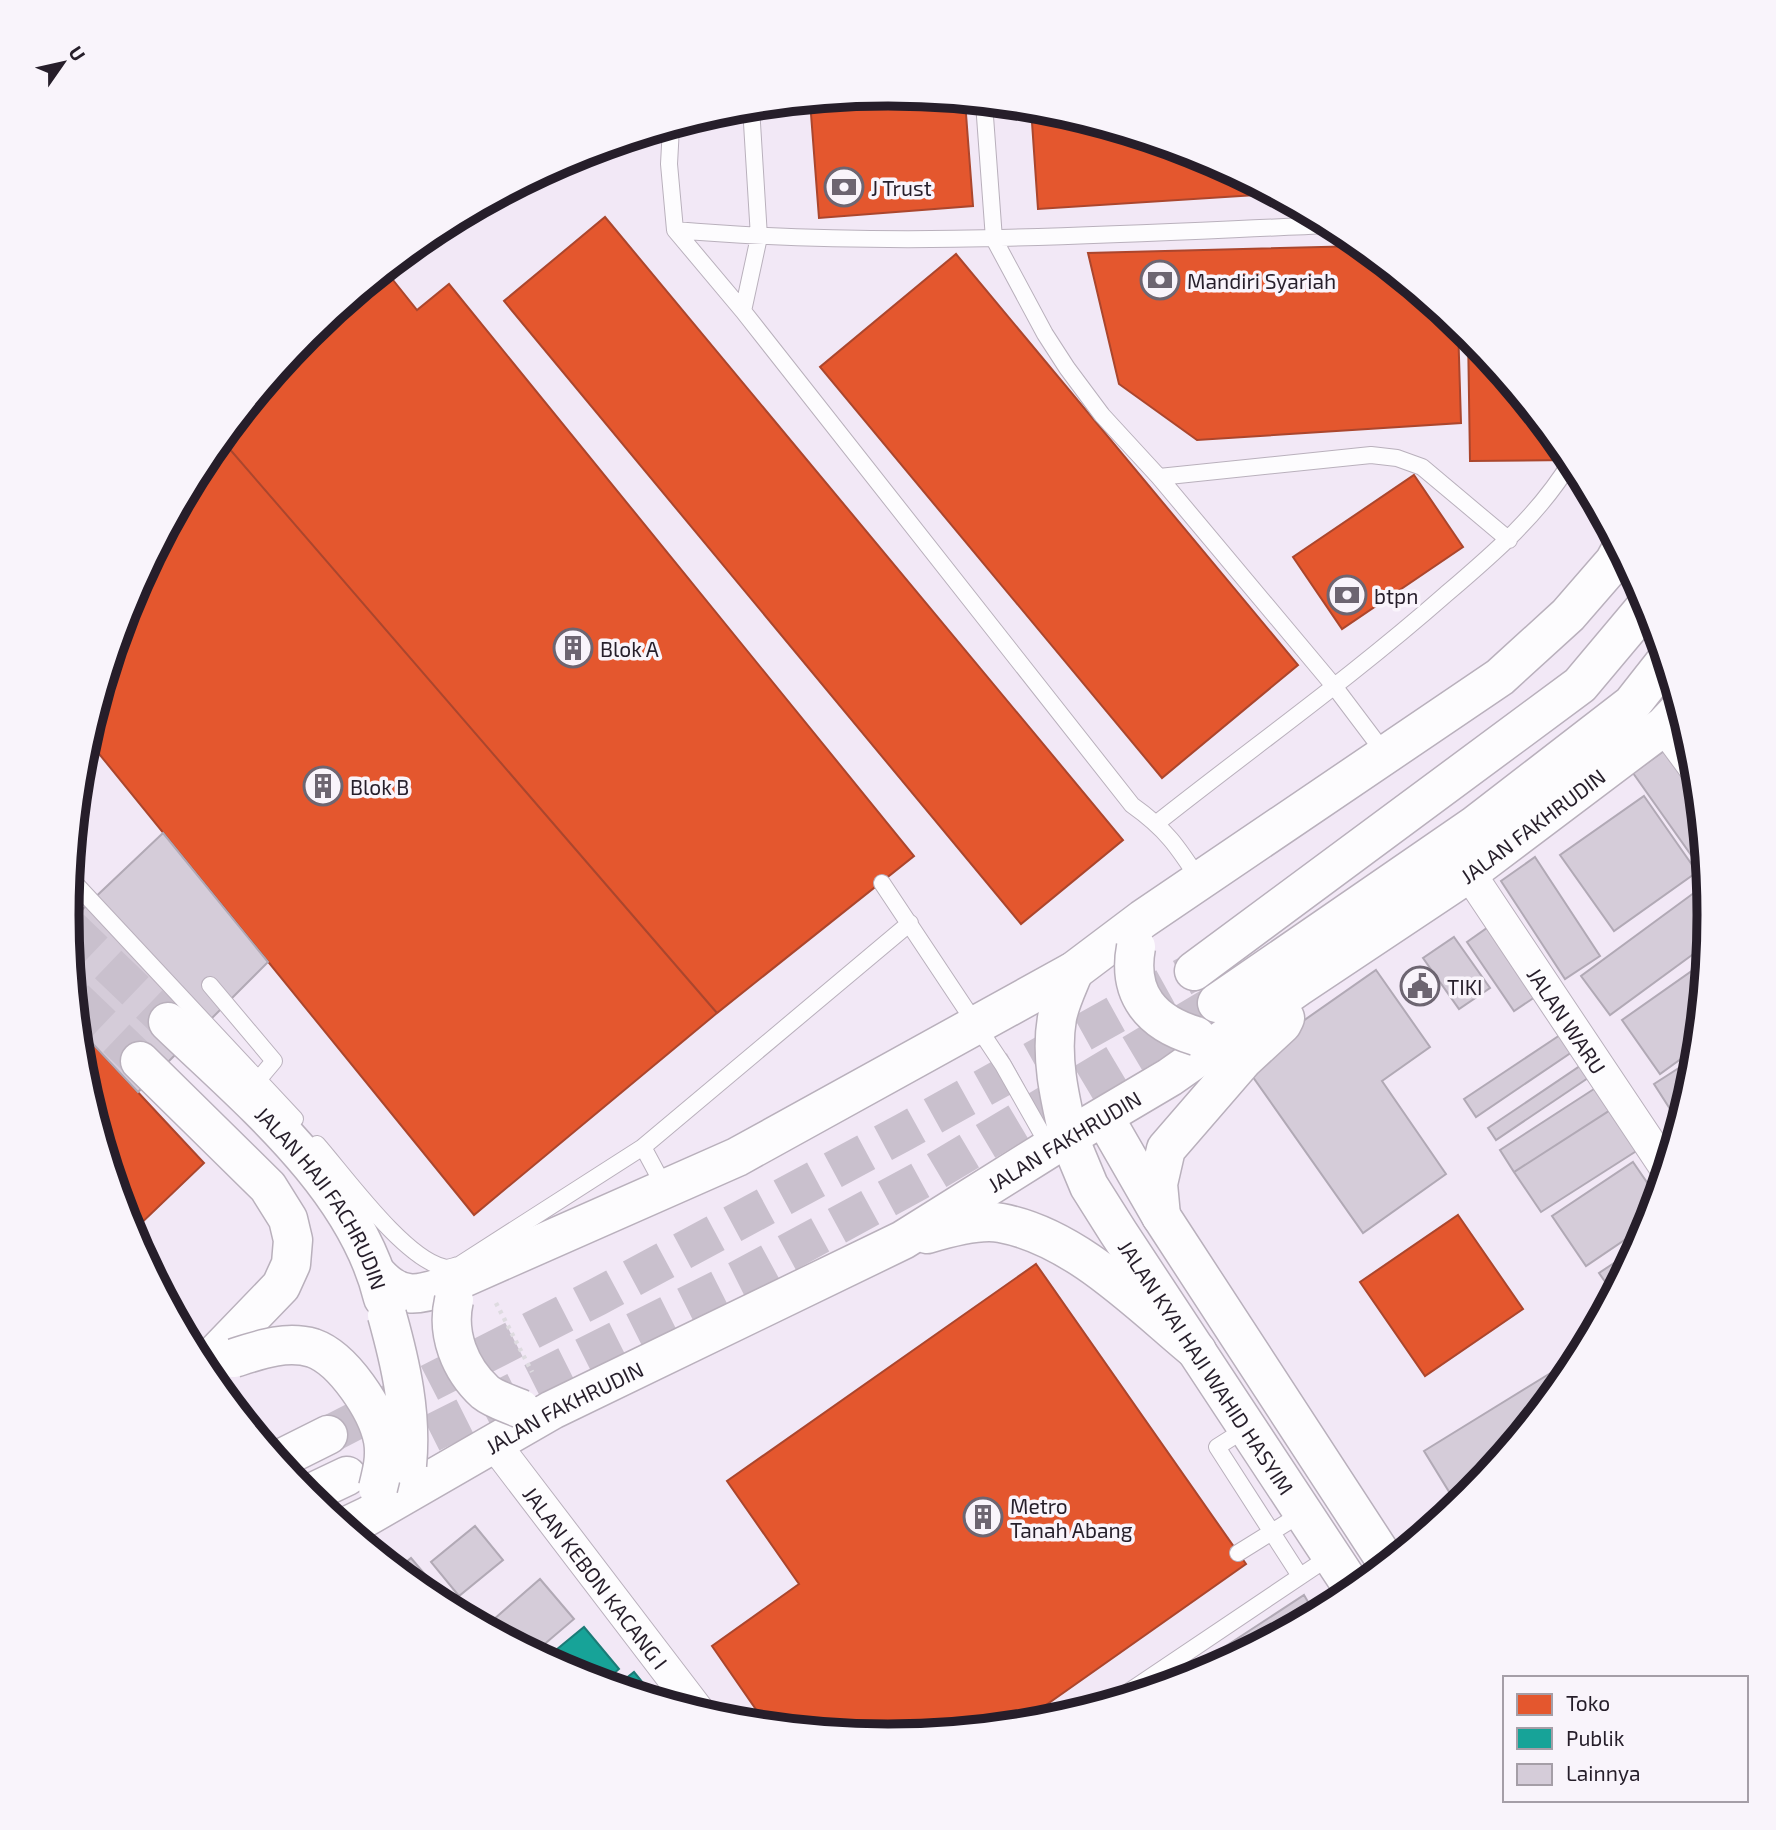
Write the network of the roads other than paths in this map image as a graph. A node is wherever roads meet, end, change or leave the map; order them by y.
1 (985, 112) edge
2 (752, 118) edge
3 (671, 136) edge
4 (1312, 226) edge
5 (675, 230) junction
6 (758, 237) junction
7 (994, 239) junction
8 (743, 311) junction
9 (1565, 471) edge
10 (1159, 477) junction
11 (1509, 540) junction
12 (1615, 560) edge
13 (1639, 614) edge
14 (1659, 670) edge
15 (1334, 686) junction
16 (1672, 718) edge
17 (1386, 755) junction
18 (1157, 822) junction
19 (1469, 873) junction
20 (1200, 881) junction
21 (882, 883) dead end
22 (79, 889) edge
23 (910, 923) junction
24 (1140, 933) junction
25 (1073, 971) junction
26 (1195, 971) tunnel mouth
27 (211, 985) dead end
28 (1298, 987) junction
29 (1217, 1003) tunnel mouth
30 (168, 1022) tunnel mouth
31 (976, 1027) junction
32 (1207, 1039) junction
33 (140, 1060) tunnel mouth
34 (249, 1081) junction
35 (1104, 1117) junction
36 (1059, 1143) junction
37 (643, 1147) junction
38 (1659, 1158) edge
39 (665, 1188) junction
40 (1161, 1216) junction
41 (902, 1240) junction
42 (377, 1275) junction
43 (465, 1283) junction
44 (1197, 1351) junction
45 (214, 1363) edge
46 (214, 1364) edge
47 (537, 1412) junction
48 (1247, 1428) junction
49 (328, 1434) tunnel mouth
50 (493, 1442) junction
51 (286, 1456) edge
52 (324, 1495) edge
53 (374, 1495) edge
54 (1304, 1512) junction
55 (1271, 1533) junction
56 (1238, 1553) dead end
57 (1332, 1555) junction
58 (1382, 1556) edge
59 (1300, 1576) junction
60 (1348, 1581) edge
61 (1139, 1684) edge
62 (689, 1699) edge

1 - 7 lane
2 - 6 lane
3 - 5 lane
4 - 7 lane
5 - 6 lane
5 - 8 lane
6 - 7 lane
6 - 8 lane
7 - 10 lane
8 - 18 lane
9 - 11 lane
10 - 11 lane
10 - 15 lane
11 - 15 lane
12 - 17 main road
13 - 26 main road
14 - 29 main road, JALAN FAKHRUDIN
15 - 17 lane
15 - 18 lane
16 - 19 main road, JALAN FAKHRUDIN
17 - 20 main road
18 - 20 lane
19 - 28 main road, JALAN FAKHRUDIN
19 - 38 street, JALAN WARU
20 - 24 main road
21 - 23 lane
22 - 34 lane
23 - 31 lane
23 - 37 lane
24 - 25 main road
24 - 32 main road, bridge
25 - 31 main road
25 - 36 main road, JALAN KYAI HAJI WAHID HASYIM
27 - 34 lane
28 - 32 main road, JALAN FAKHRUDIN
28 - 40 main road
30 - 34 main road, JALAN HAJI FACHRUDIN
31 - 36 lane
31 - 39 main road
32 - 35 main road, JALAN FAKHRUDIN
33 - 45 main road, JALAN HAJI FACHRUDIN
34 - 37 lane
34 - 42 main road, JALAN HAJI FACHRUDIN
35 - 36 main road, JALAN FAKHRUDIN
35 - 40 main road, JALAN KYAI HAJI WAHID HASYIM
36 - 41 main road, JALAN FAKHRUDIN
36 - 44 main road, JALAN KYAI HAJI WAHID HASYIM
37 - 39 lane
39 - 43 main road
40 - 58 main road, JALAN KYAI HAJI WAHID HASYIM
41 - 44 main road
41 - 47 main road, JALAN FAKHRUDIN
42 - 43 main road
42 - 53 main road, JALAN HAJI FACHRUDIN, bridge
43 - 47 main road, bridge
44 - 48 main road, JALAN KYAI HAJI WAHID HASYIM
46 - 53 main road, bridge
47 - 50 main road, JALAN FAKHRUDIN
48 - 54 main road, JALAN KYAI HAJI WAHID HASYIM
48 - 55 lane
49 - 51 main road
50 - 53 main road, JALAN FAKHRUDIN
50 - 62 street, JALAN KEBON KACANG I
52 - 53 main road, JALAN FAKHRUDIN
54 - 55 lane
54 - 57 main road, JALAN KYAI HAJI WAHID HASYIM
55 - 56 lane
55 - 59 lane
57 - 59 lane
57 - 60 main road, JALAN KYAI HAJI WAHID HASYIM
59 - 61 lane

